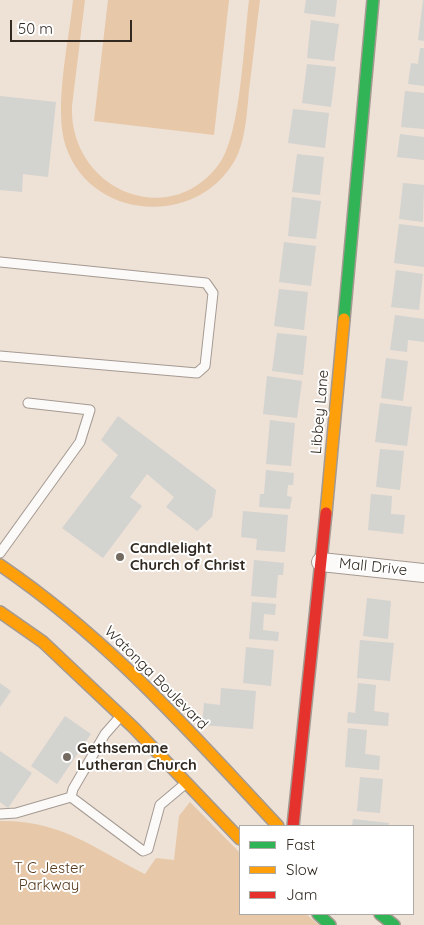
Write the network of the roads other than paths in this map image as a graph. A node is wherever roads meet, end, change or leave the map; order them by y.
1 (373, 0) edge
2 (0, 262) edge
3 (0, 356) edge
4 (28, 404) dead end
5 (0, 553) edge
6 (321, 562) junction
7 (0, 565) edge
8 (424, 573) edge
9 (0, 612) edge
10 (121, 716) junction
11 (298, 778) junction
12 (186, 784) junction
13 (287, 790) dead end
14 (71, 797) junction
15 (272, 798) dead end
16 (253, 800) junction
17 (0, 814) edge
18 (277, 825) edge
19 (293, 825) edge
20 (239, 838) edge
21 (319, 915) edge
22 (381, 915) edge
23 (330, 925) edge
24 (394, 925) edge

1 - 6 street, Libbey Lane
2 - 3 lane
4 - 5 lane
6 - 8 street, Mall Drive
6 - 11 street, Libbey Lane
7 - 16 street, Watonga Boulevard
9 - 10 street
10 - 12 street
10 - 14 lane
11 - 13 street
11 - 19 street, Libbey Lane
12 - 14 lane
12 - 20 street
14 - 17 lane
15 - 16 street
16 - 18 street, Watonga Boulevard
21 - 23 street
22 - 24 street

